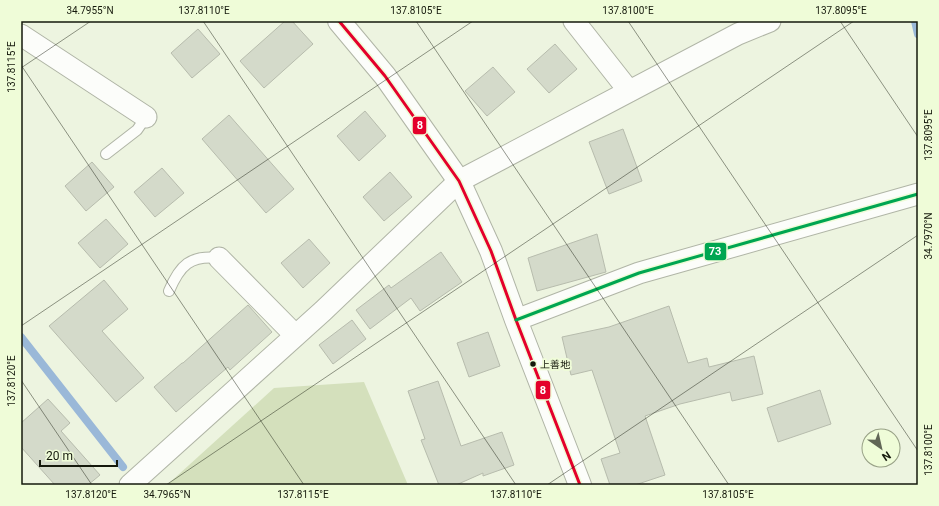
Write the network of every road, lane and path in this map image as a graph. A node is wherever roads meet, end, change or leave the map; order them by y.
1 (339, 21) edge
2 (574, 21) edge
3 (770, 21) edge
4 (21, 35) edge
5 (628, 91) junction
6 (146, 117) joint
7 (106, 154) dead end
8 (459, 181) junction
9 (918, 194) edge
10 (219, 258) joint
11 (169, 291) dead end
12 (516, 320) junction
13 (295, 336) junction
14 (130, 485) edge
15 (580, 485) edge

1 - 8 street
2 - 5 street
3 - 5 street
4 - 6 street
5 - 8 street
6 - 7 lane
8 - 12 street
8 - 13 street
9 - 12 street
10 - 11 lane
10 - 13 street
12 - 15 street
13 - 14 street

